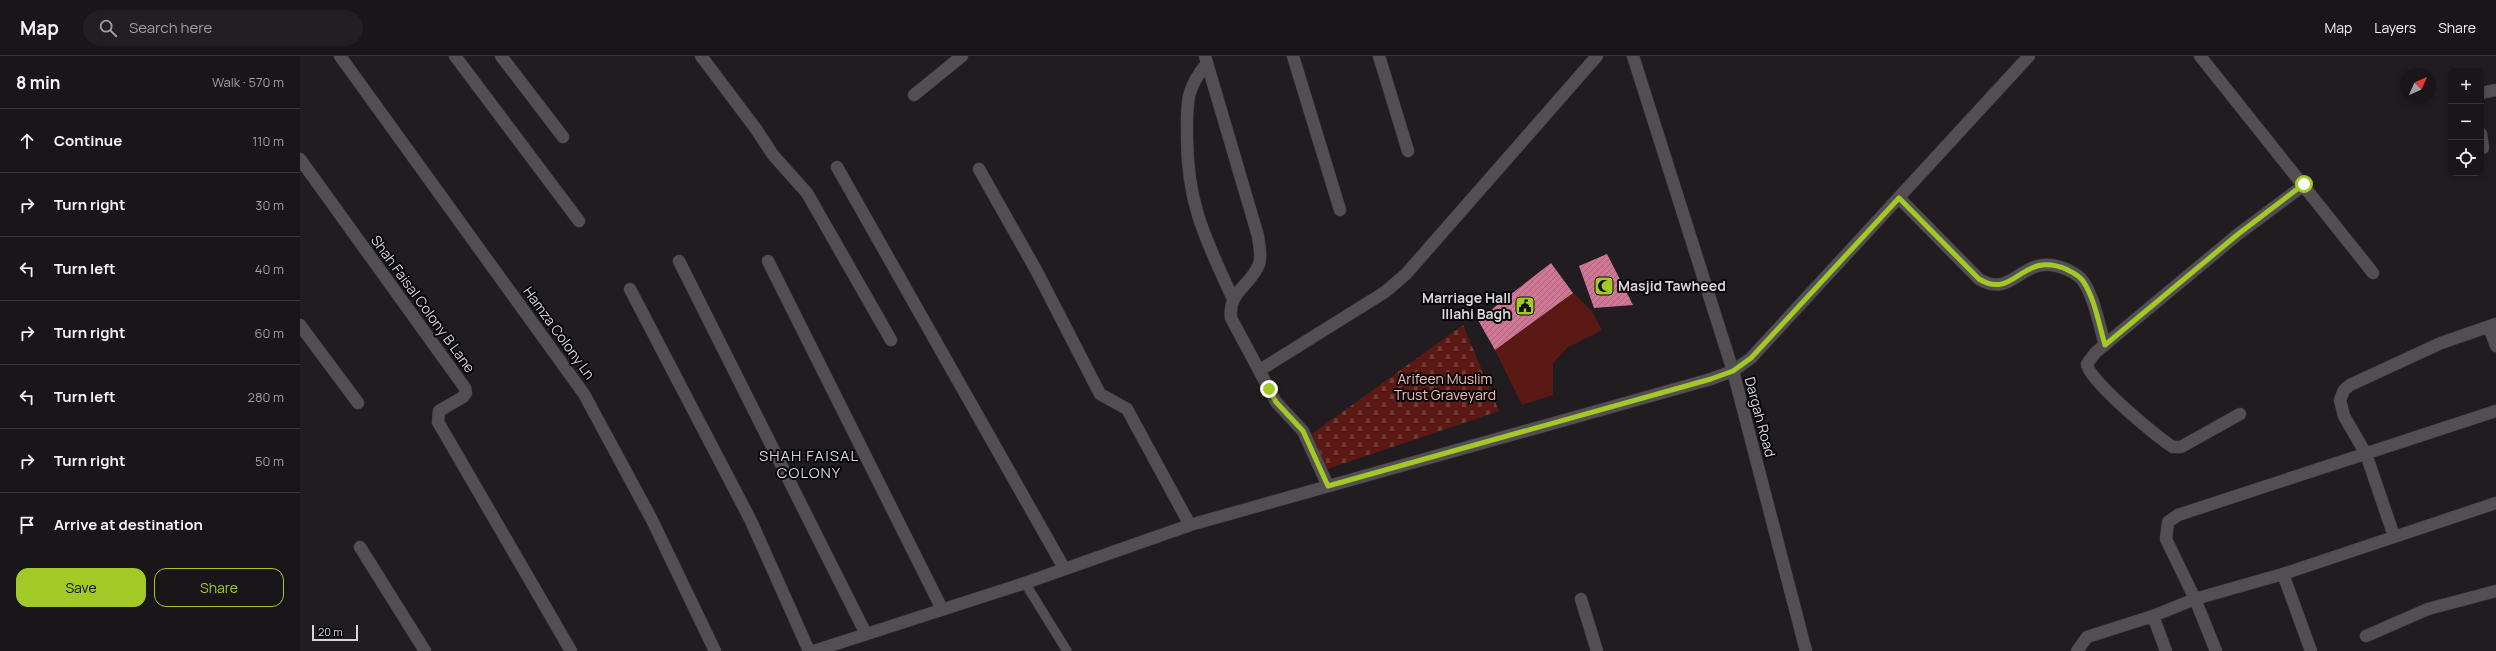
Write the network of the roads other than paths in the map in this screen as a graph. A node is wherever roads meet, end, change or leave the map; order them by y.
1 (340, 56) edge
2 (455, 56) edge
3 (501, 56) edge
4 (701, 56) edge
5 (962, 56) edge
6 (1293, 56) edge
7 (1379, 56) edge
8 (1597, 56) edge
9 (1633, 56) edge
10 (2028, 56) edge
11 (2200, 56) edge
12 (1206, 60) edge
13 (2496, 90) edge
14 (2484, 92) edge
15 (914, 95) dead end
16 (563, 137) dead end
17 (1408, 151) dead end
18 (300, 159) edge
19 (837, 167) dead end
20 (979, 169) dead end
21 (2304, 184) junction
22 (1899, 198) junction
23 (1340, 210) dead end
24 (579, 221) dead end
25 (679, 261) dead end
26 (768, 261) dead end
27 (2373, 273) dead end
28 (630, 289) dead end
29 (1233, 299) junction
30 (300, 325) edge
31 (2492, 325) edge
32 (891, 340) dead end
33 (2105, 345) junction
34 (2496, 346) edge
35 (1260, 370) junction
36 (1733, 371) junction
37 (358, 403) dead end
38 (2496, 411) edge
39 (2240, 414) dead end
40 (2366, 454) junction
41 (1328, 486) junction
42 (2496, 503) edge
43 (1190, 526) junction
44 (2394, 536) junction
45 (360, 546) dead end
46 (1064, 568) junction
47 (2283, 574) junction
48 (1025, 583) junction
49 (2496, 591) edge
50 (1580, 599) dead end
51 (2195, 599) junction
52 (942, 608) junction
53 (2153, 616) junction
54 (866, 634) junction
55 (2366, 636) dead end
56 (425, 651) edge
57 (571, 651) edge
58 (715, 651) edge
59 (815, 651) edge
60 (1066, 651) edge
61 (1597, 651) edge
62 (1806, 651) edge
63 (2077, 651) edge
64 (2166, 651) edge
65 (2216, 651) edge
66 (2311, 651) edge

1 - 58 street, Hamza Colony Ln
2 - 24 street
3 - 16 street
4 - 32 street
5 - 15 street
6 - 23 street
7 - 17 street
8 - 35 street
9 - 36 street, Dargah Road
10 - 22 street
11 - 21 street
12 - 29 street
12 - 29 street
13 - 14 street
18 - 57 street, Shah Faisal Colony B Lane
19 - 46 street
20 - 43 street
21 - 27 street
21 - 33 street
22 - 33 street
22 - 36 street
25 - 54 street
26 - 52 street
28 - 59 street
29 - 35 street
30 - 37 street
31 - 34 street
31 - 40 street
33 - 39 street
35 - 41 street
36 - 41 street
36 - 62 street, Dargah Road
38 - 40 street
40 - 44 street
40 - 51 street
41 - 43 street
42 - 44 street
43 - 46 street
44 - 47 street
45 - 56 street
46 - 48 street
47 - 51 street
47 - 66 street
48 - 52 street
48 - 60 lane
49 - 55 street
50 - 61 street
51 - 53 street
51 - 65 street
52 - 54 street
53 - 63 street
53 - 64 street
54 - 59 street

